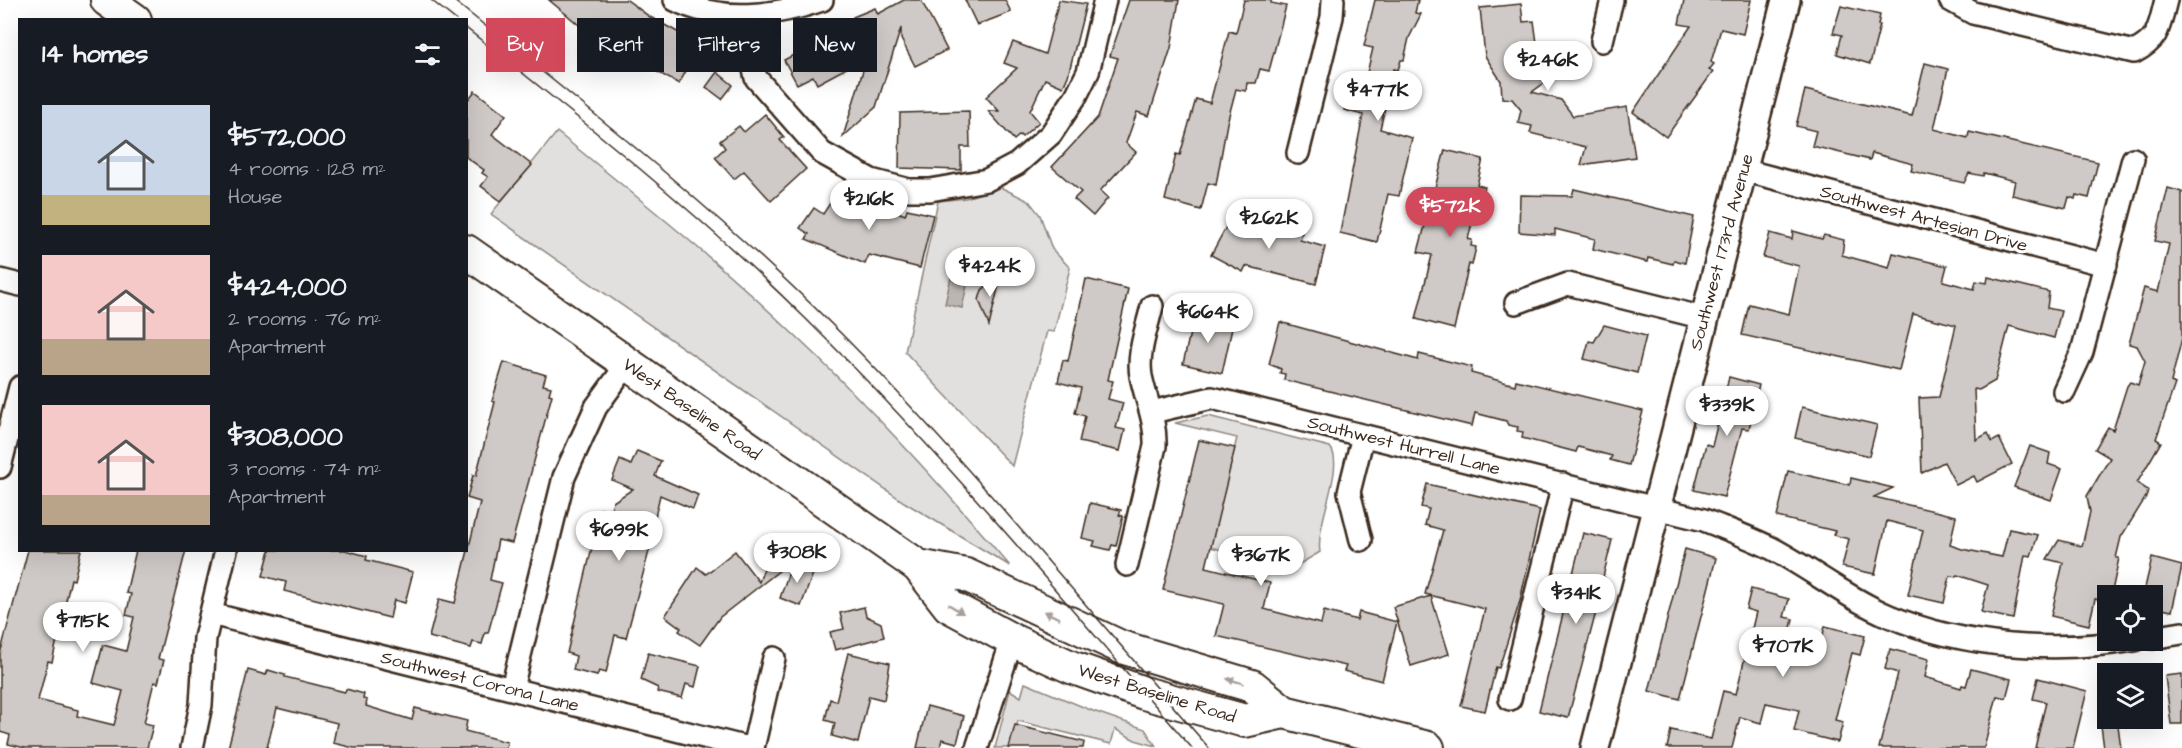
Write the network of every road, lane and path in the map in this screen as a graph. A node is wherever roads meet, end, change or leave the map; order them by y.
1 (107, 0) edge
2 (675, 0) edge
3 (822, 0) edge
4 (1105, 0) edge
5 (1333, 0) edge
6 (1612, 0) edge
7 (1786, 0) edge
8 (1950, 0) edge
9 (2166, 0) edge
10 (741, 16) junction
11 (132, 18) edge
12 (1602, 41) dead end
13 (1298, 153) dead end
14 (2133, 159) dead end
15 (1743, 170) junction
16 (468, 252) edge
17 (2106, 265) junction
18 (0, 280) edge
19 (18, 284) edge
20 (1516, 303) dead end
21 (1152, 306) dead end
22 (1704, 318) junction
23 (628, 363) junction
24 (2064, 391) dead end
25 (18, 395) edge
26 (1152, 412) junction
27 (1363, 436) junction
28 (0, 467) edge
29 (1563, 484) junction
30 (1656, 507) junction
31 (1361, 540) dead end
32 (226, 552) edge
33 (1127, 565) dead end
34 (918, 566) junction
35 (212, 614) junction
36 (2182, 633) edge
37 (2163, 636) edge
38 (1012, 640) junction
39 (2097, 646) edge
40 (774, 658) dead end
41 (512, 688) junction
42 (1510, 699) dead end
43 (1284, 712) junction
44 (192, 748) edge
45 (748, 748) edge
46 (753, 748) edge
47 (977, 748) edge
48 (1428, 748) edge
49 (1595, 748) edge

1 - 11 main road
2 - 10 street
3 - 10 street
4 - 10 street
5 - 13 street
6 - 12 street
7 - 15 street, Southwest 173rd Avenue
8 - 9 street
14 - 17 street
15 - 17 street, Southwest Artesian Drive
15 - 22 street, Southwest 173rd Avenue
16 - 23 main road, West Baseline Road
17 - 24 street
18 - 19 street
20 - 22 street
21 - 26 street
22 - 30 street, Southwest 173rd Avenue
23 - 34 main road, West Baseline Road
23 - 41 street
25 - 28 street
26 - 27 street, Southwest Hurrell Lane
26 - 33 street
27 - 29 street, Southwest Hurrell Lane
27 - 31 street
29 - 30 street, Southwest Hurrell Lane
29 - 42 street
30 - 39 street, Southwest Hurrell Lane
30 - 49 street, Southwest 173rd Avenue
32 - 35 street
34 -> 38 main road, West Baseline Road
43 -> 34 main road, West Baseline Road
35 - 41 street, Southwest Corona Lane
35 - 44 street
36 - 37 street
38 - 43 main road, West Baseline Road
38 - 47 street
40 - 46 street
41 - 45 street, Southwest Corona Lane
43 - 48 main road, West Baseline Road

